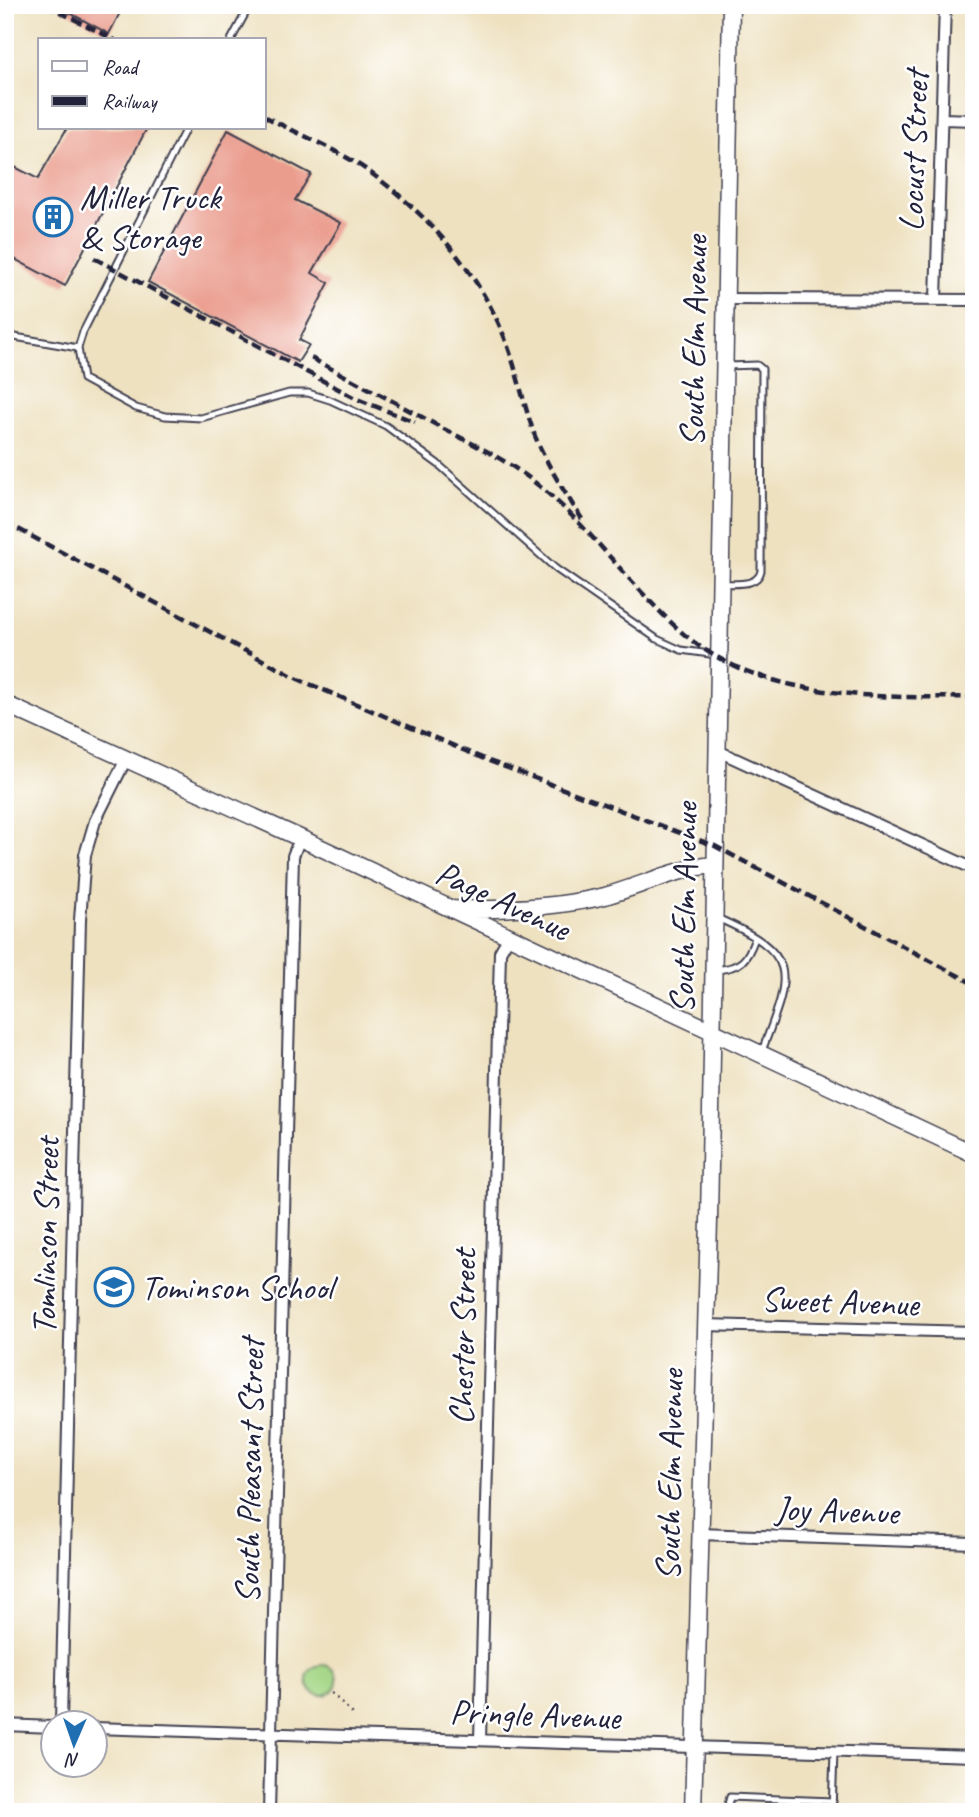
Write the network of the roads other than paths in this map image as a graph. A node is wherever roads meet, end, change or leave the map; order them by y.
1 (250, 5) edge
2 (732, 5) edge
3 (945, 5) edge
4 (232, 38) edge
5 (943, 119) junction
6 (974, 120) edge
7 (185, 130) edge
8 (725, 299) junction
9 (936, 299) junction
10 (974, 299) edge
11 (5, 331) edge
12 (78, 348) junction
13 (724, 366) junction
14 (719, 584) junction
15 (717, 655) junction
16 (5, 704) edge
17 (716, 750) junction
18 (126, 759) junction
19 (300, 838) junction
20 (714, 865) junction
21 (974, 869) edge
22 (445, 908) junction
23 (714, 917) junction
24 (508, 938) junction
25 (755, 938) junction
26 (713, 971) junction
27 (713, 1033) junction
28 (761, 1054) junction
29 (974, 1154) edge
30 (704, 1325) junction
31 (974, 1332) edge
32 (699, 1534) junction
33 (974, 1543) edge
34 (61, 1708) edge
35 (5, 1725) edge
36 (38, 1726) edge
37 (108, 1728) edge
38 (270, 1734) junction
39 (481, 1740) junction
40 (695, 1748) junction
41 (834, 1751) junction
42 (974, 1756) edge
43 (833, 1801) junction
44 (268, 1812) edge
45 (693, 1812) edge
46 (726, 1812) edge
47 (832, 1812) edge

1 - 4 lane
2 - 8 street, South Elm Avenue
3 - 5 street, Locust Street
5 - 6 street
5 - 9 street, Locust Street
7 - 12 lane
8 - 9 street
8 - 13 street, South Elm Avenue
9 - 10 street
11 - 12 lane
12 - 15 lane
13 - 14 street, South Elm Avenue
13 - 14 lane
14 - 15 street, South Elm Avenue
15 - 17 street, South Elm Avenue
16 - 18 street, Page Avenue
17 - 20 street, South Elm Avenue
17 - 21 street
18 - 19 street, Page Avenue
18 - 34 street, Tomlinson Street
19 - 22 street, Page Avenue
19 - 38 street, South Pleasant Street
20 - 22 street
20 - 23 street, South Elm Avenue
22 - 24 street, Page Avenue
23 - 25 lane
23 - 26 street, South Elm Avenue
24 - 27 street, Page Avenue
24 - 39 street, Chester Street
25 - 26 lane
25 - 28 lane
26 - 27 street, South Elm Avenue
27 - 28 street, Page Avenue
27 - 30 street, South Elm Avenue
28 - 29 street, Page Avenue
30 - 31 street, Sweet Avenue
30 - 32 street, South Elm Avenue
32 - 33 street, Joy Avenue
32 - 40 street, South Elm Avenue
35 - 36 street
37 - 38 street, Pringle Avenue
38 - 39 street, Pringle Avenue
38 - 44 street, South Pleasant Street
39 - 40 street, Pringle Avenue
40 - 41 street, Pringle Avenue
40 - 45 street, South Elm Avenue
41 - 42 street, Pringle Avenue
41 - 43 lane
43 - 46 lane
43 - 47 lane

